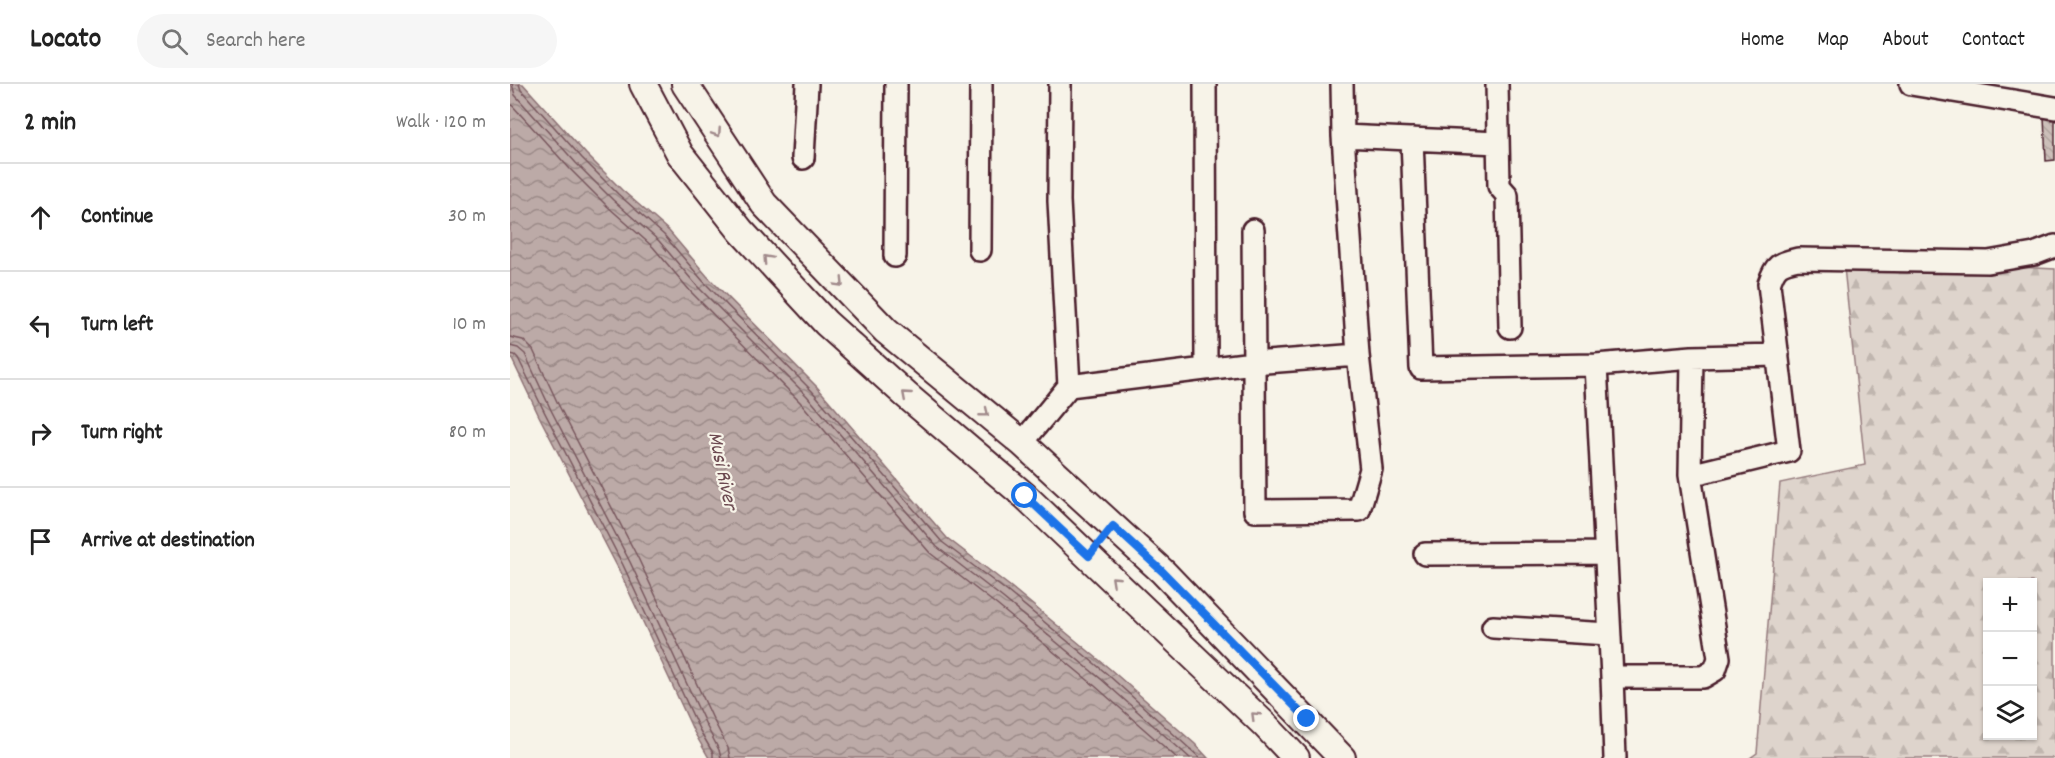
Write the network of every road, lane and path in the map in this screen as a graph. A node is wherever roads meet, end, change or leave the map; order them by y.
1 (643, 84) edge
2 (685, 84) edge
3 (807, 84) edge
4 (896, 84) edge
5 (981, 84) edge
6 (1060, 84) edge
7 (1205, 84) edge
8 (1342, 84) edge
9 (1497, 84) edge
10 (1911, 84) edge
11 (2055, 108) edge
12 (1343, 136) junction
13 (1413, 139) junction
14 (1498, 143) junction
15 (803, 158) dead end
16 (1253, 230) dead end
17 (2055, 246) edge
18 (980, 250) dead end
19 (896, 256) dead end
20 (1509, 327) dead end
21 (1358, 355) junction
22 (1778, 355) junction
23 (1692, 357) junction
24 (1253, 363) junction
25 (1596, 365) junction
26 (1206, 368) junction
27 (1069, 386) junction
28 (1022, 442) junction
29 (1690, 475) junction
30 (1113, 526) junction
31 (1605, 553) junction
32 (1425, 554) dead end
33 (1089, 556) junction
34 (1493, 627) dead end
35 (1610, 634) junction
36 (1612, 677) junction
37 (1296, 758) edge
38 (1342, 758) edge
39 (1615, 758) edge

33 -> 1 street
2 -> 28 street
3 - 15 street
4 - 19 street
5 - 18 street
6 - 27 street
7 - 26 street
8 - 12 street
9 - 14 street
10 - 11 street
12 - 13 street
12 - 21 street
13 - 14 street
13 - 25 street
14 - 20 street
16 - 24 street
17 - 22 street
21 - 24 street
21 - 24 street
22 - 23 street
22 - 29 street
23 - 25 street
23 - 29 street
24 - 26 street
25 - 31 street
26 - 27 street
27 - 28 street
28 - 30 street
29 - 36 street
30 - 33 street
30 - 38 street
31 - 32 street
31 - 35 street
37 -> 33 street
34 - 35 street
35 - 36 street
36 - 39 street

